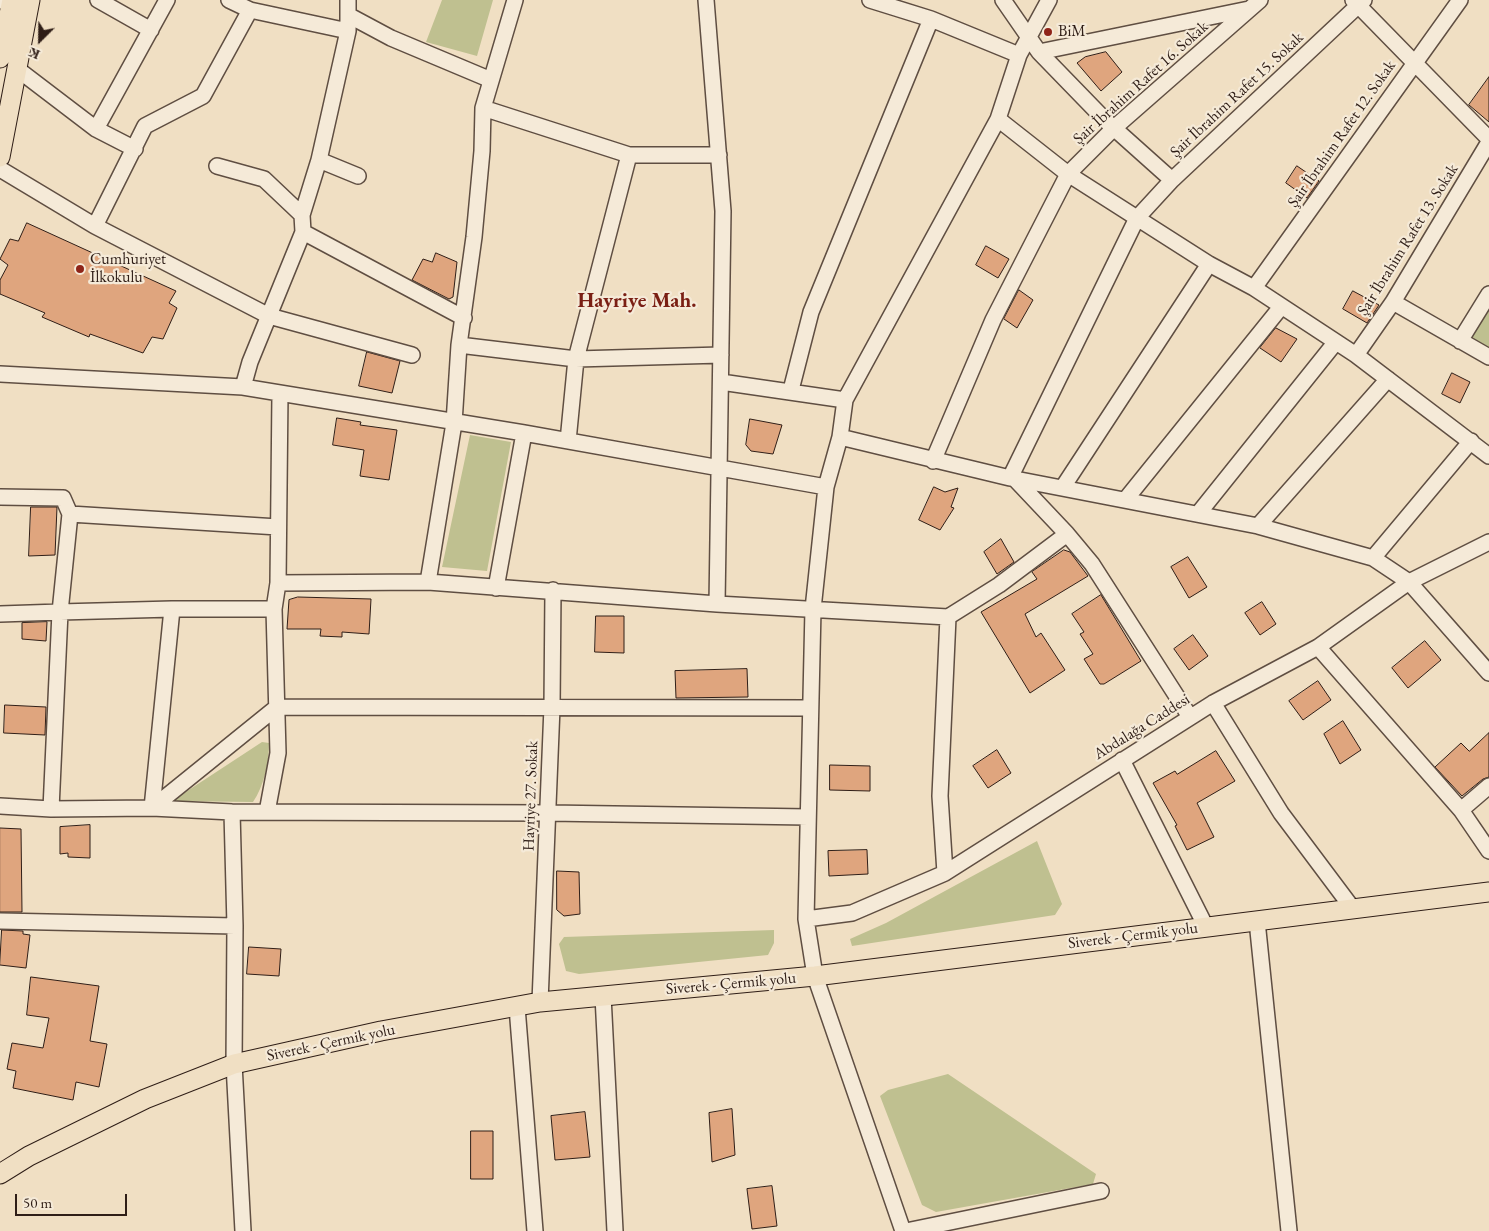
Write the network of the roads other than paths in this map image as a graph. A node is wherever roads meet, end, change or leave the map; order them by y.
1 (12, 0) edge
2 (30, 0) edge
3 (98, 0) edge
4 (167, 0) edge
5 (229, 0) edge
6 (515, 0) edge
7 (706, 0) edge
8 (870, 0) edge
9 (1003, 0) edge
10 (1049, 0) edge
11 (1460, 0) edge
12 (1358, 2) edge
13 (897, 4) edge
14 (1255, 4) edge
15 (348, 7) edge
16 (250, 10) junction
17 (931, 19) junction
18 (151, 30) junction
19 (348, 32) junction
20 (1028, 36) junction
21 (1039, 52) junction
22 (1019, 56) junction
23 (8, 63) edge
24 (1414, 63) junction
25 (491, 80) junction
26 (483, 108) junction
27 (998, 119) junction
28 (1114, 128) junction
29 (96, 129) junction
30 (1489, 140) edge
31 (135, 149) junction
32 (629, 155) junction
33 (719, 155) junction
34 (0, 158) edge
35 (319, 160) junction
36 (218, 166) dead end
37 (0, 169) edge
38 (1068, 174) junction
39 (358, 176) dead end
40 (1172, 180) junction
41 (302, 215) junction
42 (1137, 218) junction
43 (95, 226) junction
44 (302, 232) junction
45 (1210, 264) junction
46 (1254, 288) junction
47 (1489, 294) edge
48 (1393, 302) junction
49 (1281, 307) junction
50 (269, 316) junction
51 (464, 318) junction
52 (1460, 341) junction
53 (1335, 343) junction
54 (459, 345) junction
55 (412, 355) dead end
56 (721, 355) junction
57 (1356, 355) junction
58 (1489, 357) edge
59 (576, 359) junction
60 (0, 374) edge
61 (1388, 379) junction
62 (720, 382) junction
63 (243, 386) junction
64 (791, 390) junction
65 (280, 393) junction
66 (845, 400) junction
67 (454, 423) junction
68 (524, 433) junction
69 (840, 437) junction
70 (568, 441) junction
71 (1471, 441) junction
72 (1489, 456) edge
73 (933, 461) junction
74 (719, 468) junction
75 (1012, 478) junction
76 (826, 487) junction
77 (1063, 488) junction
78 (0, 497) edge
79 (1126, 499) junction
80 (70, 514) junction
81 (1198, 514) junction
82 (1258, 526) junction
83 (278, 527) junction
84 (1067, 534) junction
85 (1489, 542) edge
86 (1372, 558) junction
87 (428, 582) junction
88 (1409, 582) junction
89 (278, 583) junction
90 (496, 588) junction
91 (553, 590) junction
92 (716, 604) junction
93 (172, 609) junction
94 (274, 609) junction
95 (813, 609) junction
96 (60, 612) junction
97 (0, 614) edge
98 (948, 617) junction
99 (1318, 648) junction
100 (1489, 673) edge
101 (1213, 703) junction
102 (277, 707) junction
103 (552, 707) junction
104 (810, 708) junction
105 (1190, 717) junction
106 (1122, 760) junction
107 (1489, 786) edge
108 (0, 806) edge
109 (152, 808) junction
110 (51, 809) junction
111 (1461, 810) junction
112 (232, 812) junction
113 (267, 812) junction
114 (548, 813) junction
115 (808, 817) junction
116 (1489, 852) edge
117 (945, 873) junction
118 (1489, 892) edge
119 (1353, 908) junction
120 (806, 919) junction
121 (1257, 921) junction
122 (0, 922) edge
123 (235, 926) junction
124 (1206, 927) junction
125 (814, 976) junction
126 (604, 996) junction
127 (540, 1002) junction
128 (517, 1006) junction
129 (234, 1064) junction
130 (0, 1174) edge
131 (1101, 1191) dead end
132 (242, 1231) edge
133 (535, 1231) edge
134 (615, 1231) edge
135 (905, 1231) edge
136 (1289, 1231) edge

1 - 23 main road
2 - 23 main road
3 - 18 street
4 - 18 street
5 - 16 street
6 - 25 street
7 - 33 street
8 - 13 street
9 - 20 street
10 - 20 street
11 - 24 street, Şair İbrahim Rafet 12. Sokak
12 - 24 street
12 - 40 street, Şair İbrahim Rafet 15. Sokak
13 - 17 street
14 - 21 street
14 - 28 street, Şair İbrahim Rafet 16. Sokak
15 - 19 street
15 - 25 street
16 - 19 street
16 - 31 street
17 - 22 street
17 - 64 street
18 - 29 street
19 - 35 street
20 - 21 street
20 - 22 street
21 - 28 street
22 - 27 street
23 - 29 street
23 - 34 main road
24 - 30 street
24 - 46 street, Şair İbrahim Rafet 12. Sokak
25 - 26 street
26 - 32 street
26 - 51 street
27 - 38 street
27 - 66 street
28 - 38 street, Şair İbrahim Rafet 16. Sokak
28 - 40 street
29 - 31 street
30 - 48 street, Şair İbrahim Rafet 13. Sokak
31 - 43 street
32 - 33 street
32 - 59 street
33 - 56 street
35 - 39 street
35 - 41 street
36 - 41 street
37 - 43 street
38 - 42 street
38 - 73 street, Şair İbrahim Rafet 16. Sokak
40 - 42 street, Şair İbrahim Rafet 15. Sokak
41 - 44 street
42 - 45 street
42 - 75 street, Şair İbrahim Rafet 15. Sokak
43 - 50 street
44 - 50 street
44 - 51 street
45 - 46 street
45 - 77 street
46 - 49 street
47 - 52 street
48 - 52 street
48 - 57 street, Şair İbrahim Rafet 13. Sokak
49 - 53 street
49 - 79 street
50 - 55 street
50 - 63 street
51 - 54 street
52 - 58 street
53 - 57 street
53 - 81 street
54 - 59 street
54 - 67 street
56 - 59 street
56 - 62 street
57 - 61 street
59 - 70 street
60 - 63 street
61 - 71 street
61 - 82 street
62 - 64 street
62 - 74 street
63 - 65 street
64 - 66 street
65 - 67 street
65 - 83 street
66 - 69 street
67 - 68 street
67 - 87 street
68 - 70 street
68 - 90 street
69 - 73 street
69 - 76 street
70 - 74 street
71 - 72 street
71 - 86 street
73 - 75 street
74 - 76 street
74 - 92 street
75 - 77 street
75 - 84 street
76 - 95 street
77 - 79 street
78 - 80 street
79 - 81 street
80 - 83 street
80 - 96 street
81 - 82 street
82 - 86 street
83 - 89 street
84 - 98 street
84 - 105 street
85 - 88 street, Abdalağa Caddesi
86 - 88 street
87 - 89 street
87 - 90 street
88 - 99 street, Abdalağa Caddesi
88 - 100 street
89 - 94 street
90 - 91 street
91 - 92 street
91 - 103 street, Hayriye 27. Sokak
92 - 95 street
93 - 94 street
93 - 96 street
93 - 109 street
94 - 102 street
95 - 98 street
95 - 104 street
96 - 97 street
96 - 110 street
98 - 117 street
99 - 101 street, Abdalağa Caddesi
99 - 111 street
101 - 105 street, Abdalağa Caddesi
101 - 119 street
102 - 103 street
102 - 109 street
102 - 113 street
103 - 104 street
103 - 114 street, Hayriye 27. Sokak
104 - 115 street
105 - 106 street, Abdalağa Caddesi
106 - 117 street, Abdalağa Caddesi
106 - 124 street
107 - 111 street
108 - 110 street
109 - 110 street
109 - 112 street
111 - 116 street
112 - 113 street
112 - 123 street
113 - 114 street
114 - 115 street
114 - 127 street, Hayriye 27. Sokak
115 - 120 street
117 - 120 street, Abdalağa Caddesi
118 - 119 main road, Siverek - Çermik yolu
119 - 121 main road, Siverek - Çermik yolu
120 - 125 street
121 - 124 main road, Siverek - Çermik yolu
121 - 136 street
122 - 123 street
123 - 129 street
124 - 125 main road, Siverek - Çermik yolu
125 - 126 main road, Siverek - Çermik yolu
125 - 135 street
126 - 127 main road, Siverek - Çermik yolu
126 - 134 street
127 - 128 main road, Siverek - Çermik yolu
128 - 129 main road, Siverek - Çermik yolu
128 - 133 street
129 - 130 main road, Siverek - Çermik yolu
129 - 132 street
131 - 135 street

